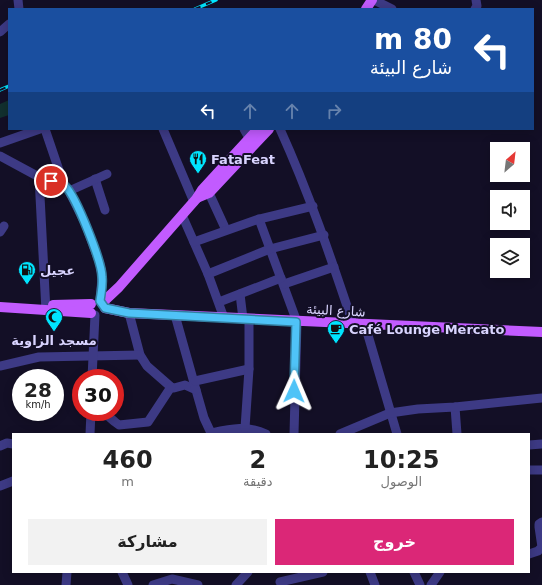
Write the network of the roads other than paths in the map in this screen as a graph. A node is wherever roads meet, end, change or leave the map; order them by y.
1 (373, 0) edge
2 (367, 8) edge
3 (390, 8) edge
4 (37, 130) edge
5 (45, 130) edge
6 (163, 130) edge
7 (268, 130) edge
8 (280, 130) edge
9 (247, 134) edge
10 (0, 142) edge
11 (243, 151) junction
12 (0, 156) edge
13 (107, 174) dead end
14 (39, 177) junction
15 (95, 179) junction
16 (66, 188) junction
17 (209, 193) junction
18 (195, 200) junction
19 (312, 206) junction
20 (105, 210) dead end
21 (182, 215) junction
22 (259, 219) junction
23 (226, 230) junction
24 (324, 235) junction
25 (194, 242) junction
26 (270, 250) junction
27 (334, 267) junction
28 (208, 274) junction
29 (282, 281) junction
30 (240, 294) junction
31 (0, 302) edge
32 (219, 302) junction
33 (0, 307) edge
34 (97, 307) junction
35 (46, 308) junction
36 (129, 313) junction
37 (175, 315) junction
38 (224, 318) junction
39 (246, 320) junction
40 (296, 322) junction
41 (353, 324) junction
42 (365, 325) junction
43 (542, 332) edge
44 (140, 355) junction
45 (94, 357) junction
46 (0, 366) edge
47 (93, 369) edge
48 (249, 369) junction
49 (195, 386) junction
50 (171, 387) junction
51 (542, 398) edge
52 (542, 404) edge
53 (455, 407) junction
54 (390, 413) junction
55 (91, 421) edge
56 (114, 421) edge
57 (245, 428) junction
58 (90, 433) edge
59 (211, 433) edge
60 (263, 433) edge
61 (294, 433) edge
62 (342, 433) edge
63 (397, 433) edge
64 (457, 433) edge
65 (12, 444) edge
66 (542, 444) edge
67 (530, 445) edge
68 (0, 446) edge
69 (530, 470) edge
70 (542, 470) edge
71 (12, 481) edge
72 (0, 486) edge
73 (542, 522) edge
74 (530, 554) edge
75 (67, 573) edge
76 (122, 573) edge
77 (247, 573) edge
78 (319, 573) edge
79 (370, 573) edge
80 (414, 573) edge
81 (439, 573) edge
82 (280, 582) dead end
83 (66, 585) edge
84 (128, 585) edge
85 (153, 585) edge
86 (198, 585) edge
87 (236, 585) edge
88 (375, 585) edge
89 (420, 585) edge
90 (431, 585) edge

1 - 2 main road
1 - 3 street
4 - 10 street
5 - 16 street
6 - 18 street
7 - 11 main road
8 - 19 street
9 - 11 main road
11 - 17 main road
11 - 18 main road
12 - 14 street
13 - 15 street
14 - 16 street
14 - 35 street
15 - 16 street
15 - 20 street
16 - 34 street
17 - 18 main road
17 - 23 street
18 - 21 main road
19 - 22 street
19 - 24 street
21 - 25 street
21 - 34 main road
22 - 23 street
22 - 26 street
23 - 25 street
24 - 26 street
24 - 27 street
25 - 28 street
26 - 28 street
26 - 29 street
27 - 29 street
27 - 41 street
28 - 32 street
29 - 30 street
29 - 40 street
30 - 32 street
30 - 39 street
31 - 35 main road
32 - 38 street
33 - 35 main road
34 - 35 main road, شارع البيئة
34 - 36 main road, شارع البيئة
34 - 45 street
36 - 37 main road, شارع البيئة
36 - 44 street
37 - 38 main road, شارع البيئة
37 - 49 street
38 - 39 main road, شارع البيئة
39 - 40 main road, شارع البيئة
39 - 48 street
40 - 41 main road, شارع البيئة
40 - 61 street
41 - 42 main road, شارع البيئة
42 - 43 main road, شارع البيئة
42 - 54 street
44 - 45 street
44 - 50 street
45 - 46 street
45 - 47 street
48 - 49 street
48 - 57 street
49 - 50 street
49 - 59 street
50 - 56 street
51 - 52 street
51 - 53 street
53 - 54 street
53 - 64 street
54 - 62 street
54 - 63 street
55 - 58 street
57 - 59 street
57 - 60 street
65 - 68 street
66 - 67 street
69 - 70 street
71 - 72 street
73 - 74 street
75 - 83 street
76 - 84 street
77 - 87 street
78 - 82 street
79 - 88 street
80 - 89 street
81 - 90 street
85 - 86 street

